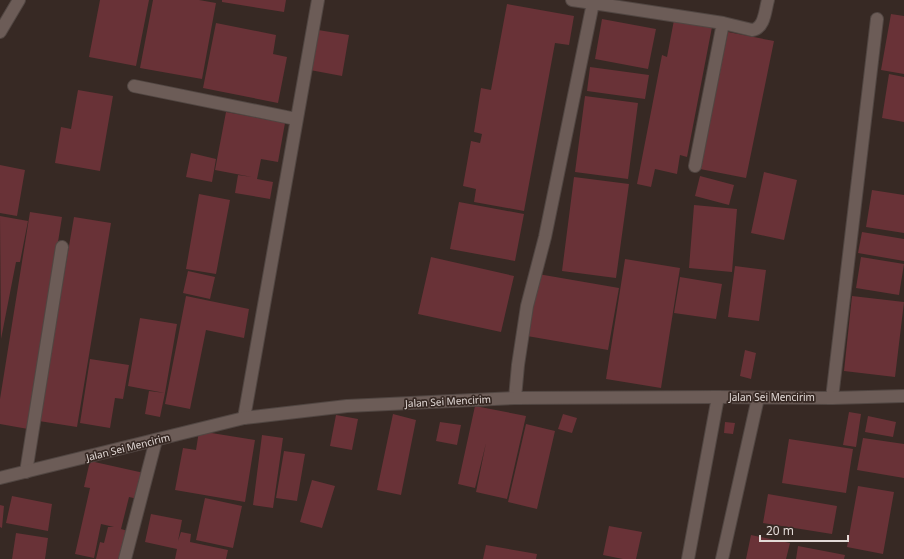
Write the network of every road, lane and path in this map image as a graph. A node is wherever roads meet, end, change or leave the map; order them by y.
1 (19, 0) edge
2 (318, 0) edge
3 (572, 0) edge
4 (768, 0) edge
5 (592, 3) junction
6 (877, 19) dead end
7 (722, 23) junction
8 (0, 32) edge
9 (134, 86) dead end
10 (296, 119) junction
11 (695, 166) dead end
12 (62, 247) dead end
13 (904, 396) edge
14 (718, 397) junction
15 (516, 398) junction
16 (758, 398) junction
17 (832, 398) junction
18 (244, 418) junction
19 (156, 440) junction
20 (26, 472) junction
21 (0, 478) edge
22 (125, 559) edge
23 (688, 559) edge
24 (722, 559) edge

1 - 8 street
2 - 10 street
3 - 5 street
4 - 7 street
5 - 7 street
5 - 15 street
6 - 17 street
7 - 11 street
9 - 10 street
10 - 18 street
12 - 20 street
13 - 17 street, Jalan Sei Mencirim
14 - 15 street, Jalan Sei Mencirim
14 - 16 street, Jalan Sei Mencirim
14 - 23 street
15 - 18 street, Jalan Sei Mencirim
16 - 17 street, Jalan Sei Mencirim
16 - 24 street
18 - 19 street, Jalan Sei Mencirim
19 - 20 street, Jalan Sei Mencirim
19 - 22 street
20 - 21 street, Jalan Sei Mencirim

